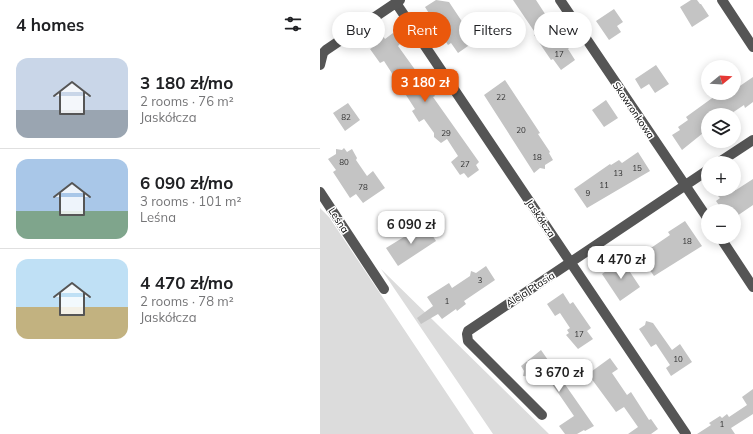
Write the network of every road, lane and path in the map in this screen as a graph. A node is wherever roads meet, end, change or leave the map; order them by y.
1 (560, 0) edge
2 (722, 0) edge
3 (398, 1) edge
4 (753, 47) edge
5 (320, 65) edge
6 (753, 140) edge
7 (729, 156) edge
8 (701, 175) edge
9 (685, 185) junction
10 (320, 192) edge
11 (701, 209) edge
12 (725, 244) edge
13 (570, 262) junction
14 (753, 287) edge
15 (384, 289) dead end
16 (542, 415) dead end
17 (686, 434) edge

1 - 9 street, Skowronkowa
2 - 4 street
3 - 5 street
3 - 13 street, Jaskółcza
6 - 7 street
8 - 9 street, Aleja Ptasia
9 - 11 street, Skowronkowa
9 - 13 street, Aleja Ptasia
10 - 15 street, Leśna
12 - 14 street
13 - 16 street, Aleja Ptasia
13 - 17 street, Jaskółcza

